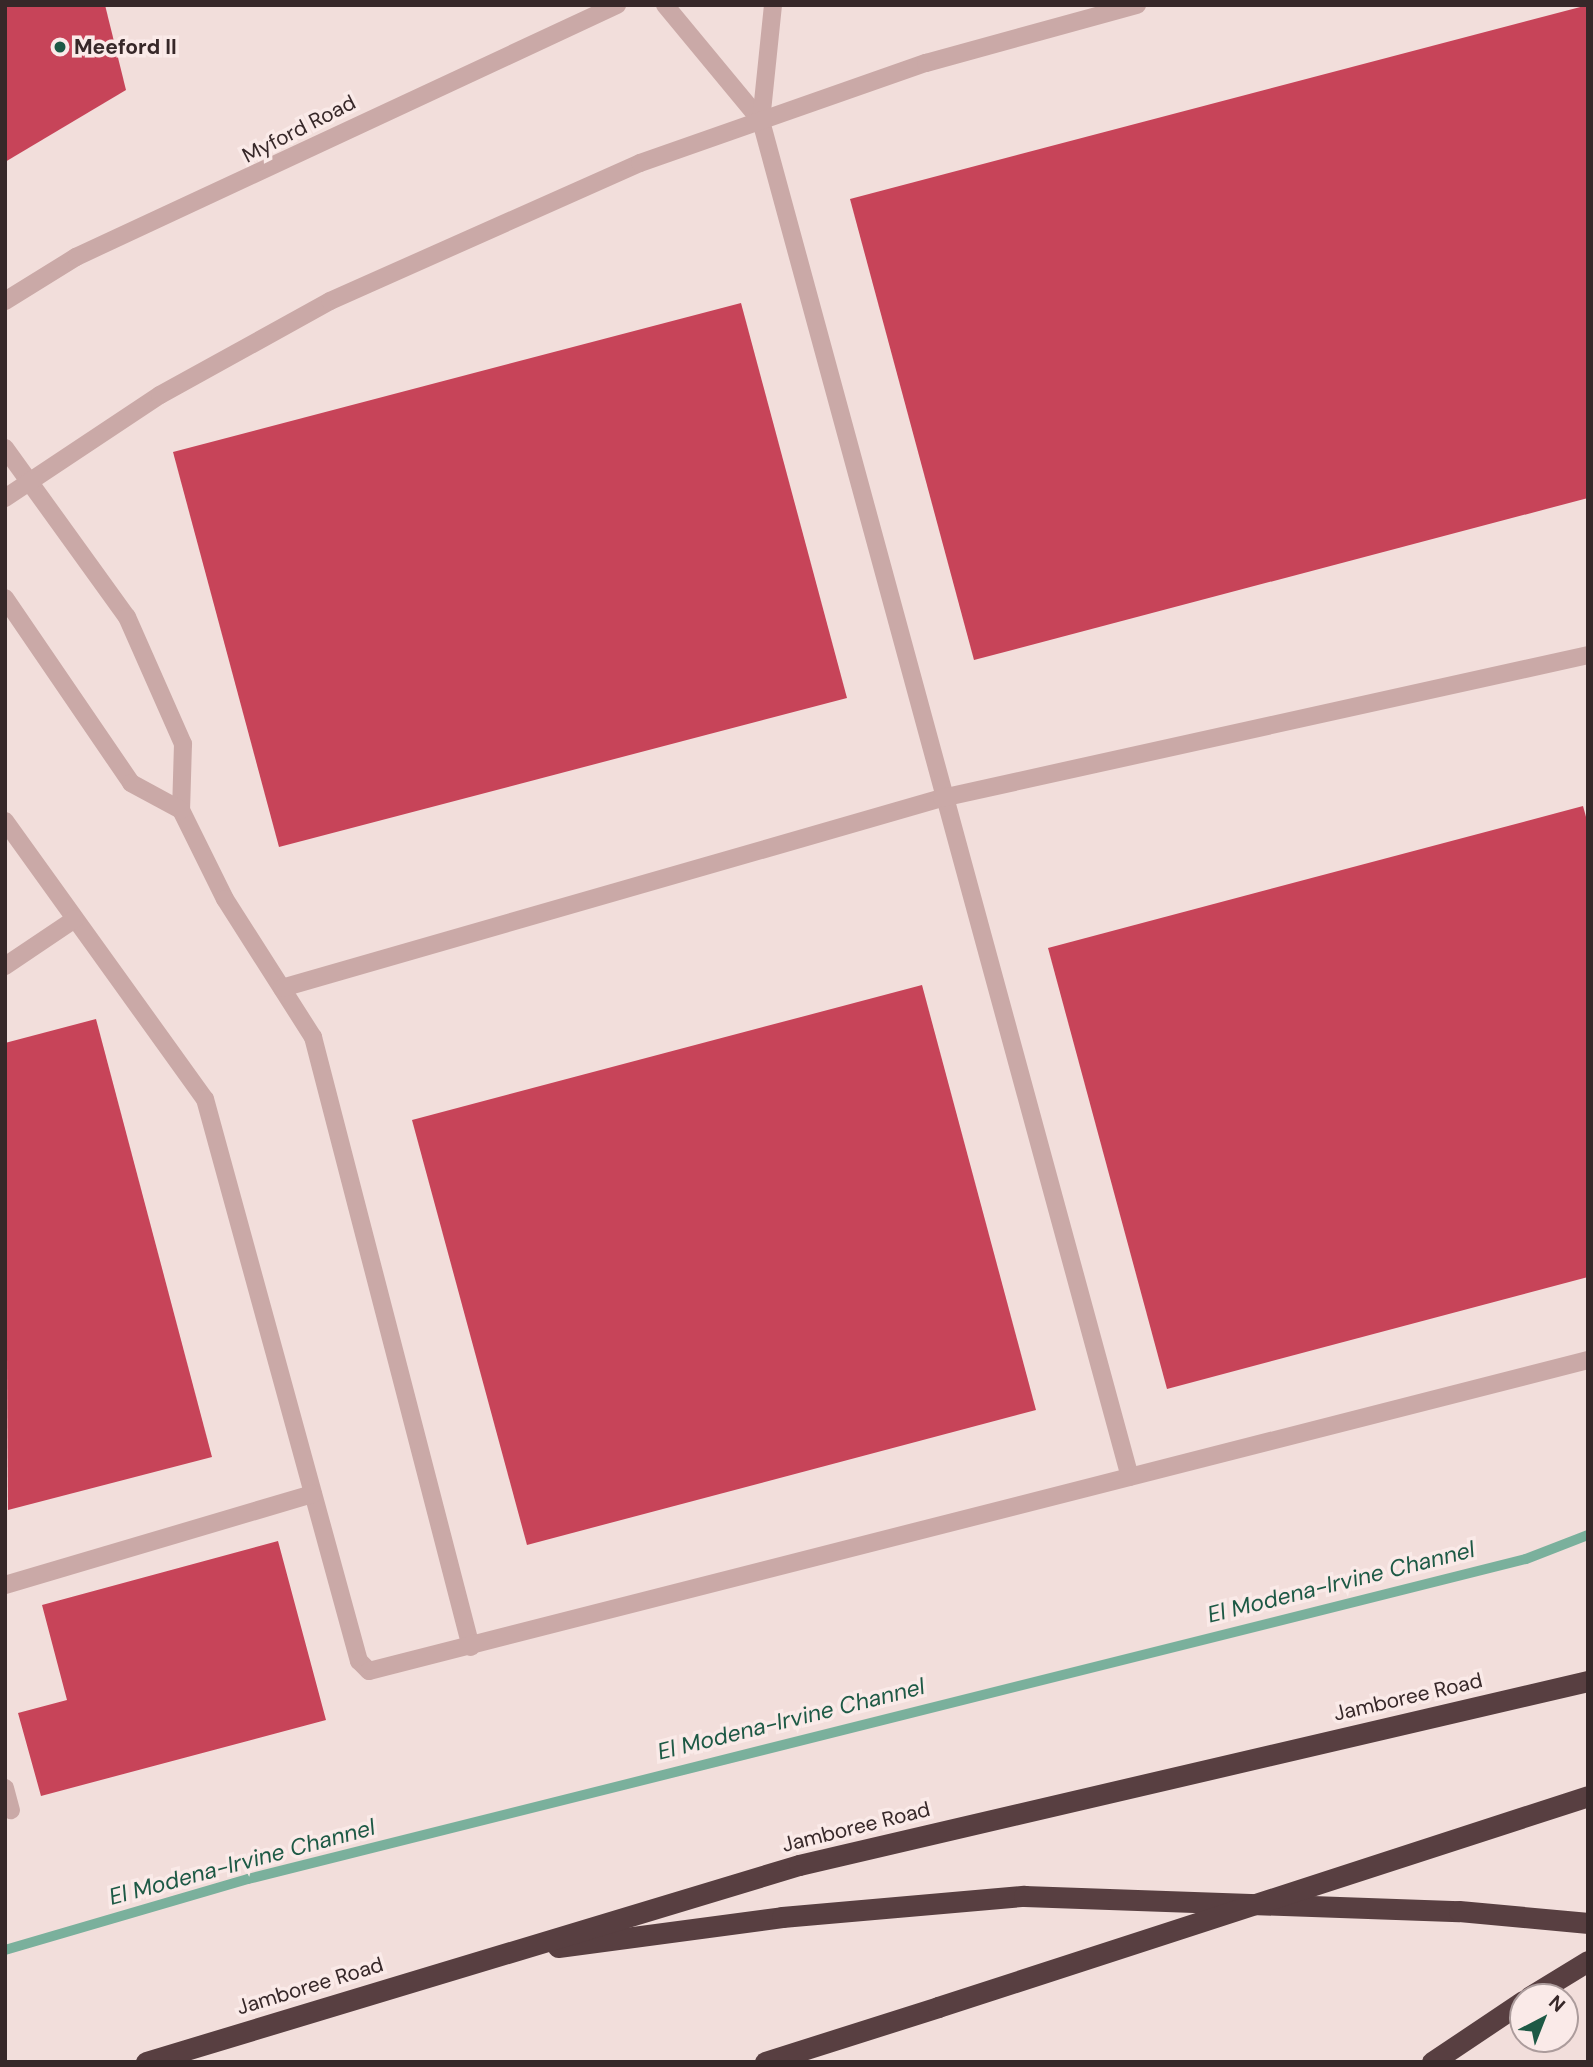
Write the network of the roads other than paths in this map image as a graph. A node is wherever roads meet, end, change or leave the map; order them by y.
1 (617, 5) edge
2 (665, 5) edge
3 (773, 5) edge
4 (1136, 5) edge
5 (761, 121) junction
6 (5, 301) edge
7 (5, 448) edge
8 (29, 482) junction
9 (5, 498) edge
10 (5, 598) edge
11 (1588, 654) edge
12 (942, 798) junction
13 (180, 810) junction
14 (5, 821) edge
15 (75, 919) junction
16 (5, 966) edge
17 (282, 988) junction
18 (1588, 1360) edge
19 (1129, 1477) junction
20 (313, 1494) junction
21 (5, 1585) edge
22 (471, 1647) junction
23 (1588, 1681) edge
24 (5, 1788) edge
25 (1588, 1796) edge
26 (11, 1810) dead end
27 (1588, 1923) edge
28 (490, 1956) junction
29 (1588, 1961) edge
30 (1552, 1983) edge
31 (1509, 2010) edge
32 (146, 2062) edge
33 (765, 2062) edge
34 (1432, 2062) edge

1 - 6 street, Myford Road
2 - 5 street
3 - 5 street
4 - 5 street
5 - 8 street
5 - 12 street
7 - 8 street
8 - 9 street
8 - 13 street
10 - 13 street
11 - 12 street
12 - 17 street
12 - 19 street
13 - 17 street
14 - 15 street
15 - 16 street
15 - 20 street
17 - 22 street
18 - 19 street
19 - 22 street
20 - 21 street
20 - 22 street
23 - 28 highway, Jamboree Road
24 - 26 street
25 - 33 highway, bridge
27 - 28 highway
28 - 32 highway, Jamboree Road
29 - 30 highway
31 - 34 highway

